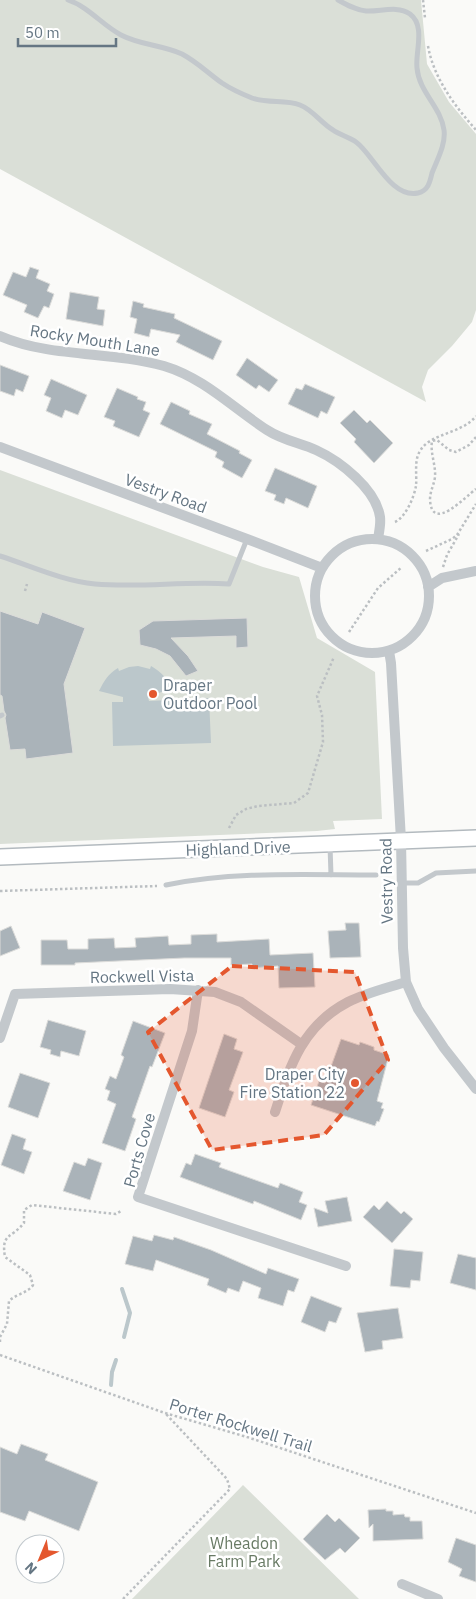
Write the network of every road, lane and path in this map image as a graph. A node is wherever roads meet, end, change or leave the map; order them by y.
1 (68, 0) edge
2 (338, 0) edge
3 (423, 0) edge
4 (426, 24) dead end
5 (427, 38) dead end
6 (476, 130) edge
7 (0, 336) edge
8 (476, 418) edge
9 (476, 437) edge
10 (433, 440) junction
11 (0, 447) edge
12 (476, 489) edge
13 (476, 504) edge
14 (394, 522) dead end
15 (460, 531) junction
16 (247, 539) junction
17 (378, 539) junction
18 (426, 551) dead end
19 (0, 556) edge
20 (402, 566) dead end
21 (443, 567) dead end
22 (322, 568) junction
23 (476, 571) edge
24 (27, 584) dead end
25 (428, 587) junction
26 (25, 591) dead end
27 (349, 632) dead end
28 (389, 651) junction
29 (334, 657) dead end
30 (229, 828) dead end
31 (476, 838) edge
32 (401, 840) junction
33 (330, 844) junction
34 (0, 857) edge
35 (476, 871) edge
36 (331, 875) junction
37 (376, 875) dead end
38 (402, 883) junction
39 (166, 885) joint
40 (0, 891) edge
41 (406, 982) junction
42 (198, 990) junction
43 (0, 1038) edge
44 (301, 1044) junction
45 (476, 1089) edge
46 (275, 1112) dead end
47 (121, 1212) dead end
48 (346, 1266) dead end
49 (0, 1342) edge
50 (0, 1355) edge
51 (165, 1413) junction
52 (476, 1513) edge
53 (402, 1584) dead end
54 (123, 1599) edge
55 (438, 1599) edge

1 - 2 lane
3 - 4 path
5 - 6 path
7 - 17 street, Rocky Mouth Lane
8 - 10 path
9 - 10 path
10 - 12 path
10 - 14 path
11 - 16 street, Vestry Road
13 - 15 path
15 - 18 path
15 - 21 path
16 - 19 lane
16 - 22 street, Vestry Road
17 - 22 street
17 - 25 street
20 - 27 path
22 - 28 street
23 - 25 street
24 - 26 path
25 - 28 street
28 - 32 street, Vestry Road
29 - 30 path
31 - 32 main road, Highland Drive
32 - 33 main road, Highland Drive
32 - 38 street, Vestry Road
33 - 34 main road, Highland Drive
33 - 36 lane
35 - 38 lane
36 - 37 lane
36 - 39 lane
38 - 41 street, Vestry Road
39 - 40 path
41 - 44 street
41 - 45 street, Vestry Road
42 - 43 street, Rockwell Vista
42 - 44 street, Rockwell Vista
42 - 48 street, Ports Cove
44 - 46 street
47 - 49 path
50 - 51 path, Porter Rockwell Trail
51 - 52 path, Porter Rockwell Trail
51 - 54 path
53 - 55 street

